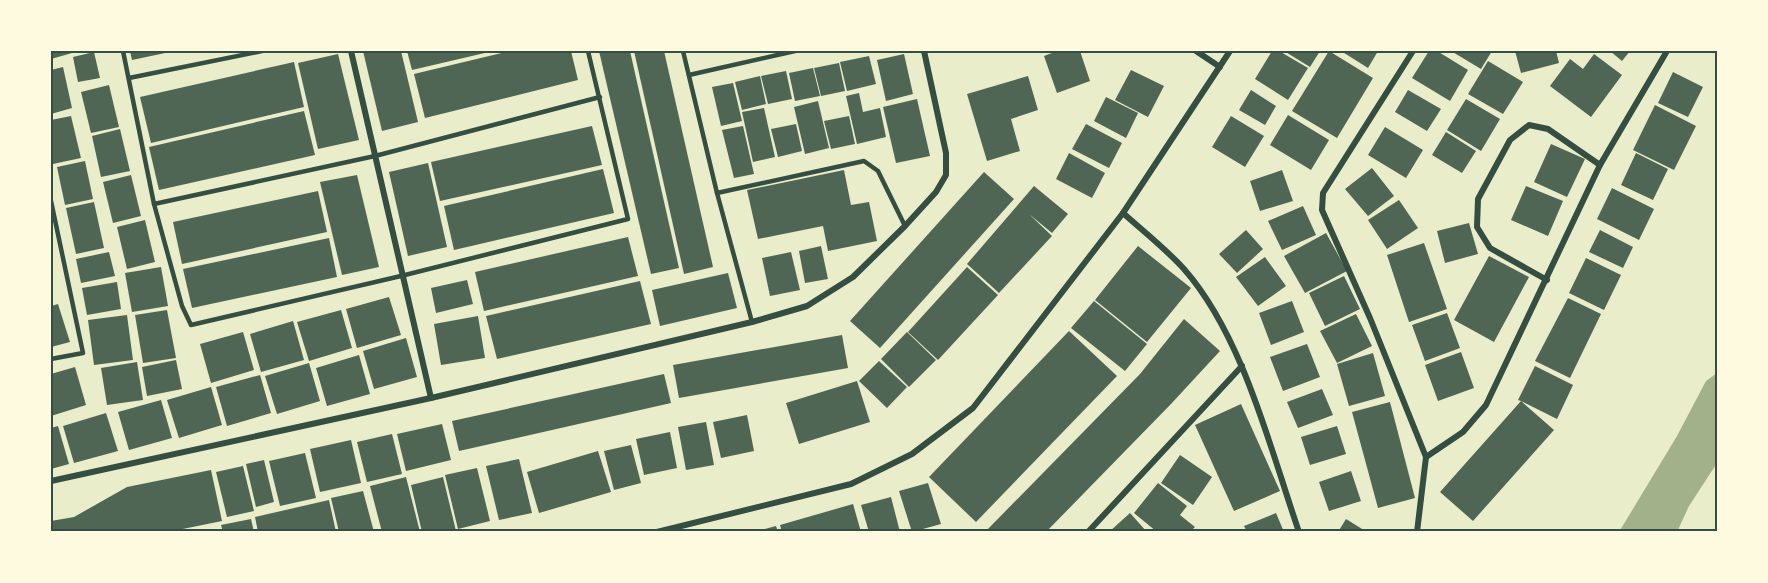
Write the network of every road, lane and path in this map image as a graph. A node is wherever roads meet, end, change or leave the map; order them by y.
1 (123, 51) edge
2 (262, 51) edge
3 (351, 51) edge
4 (588, 51) edge
5 (683, 51) edge
6 (795, 51) edge
7 (924, 51) edge
8 (1196, 51) edge
9 (1230, 51) edge
10 (1413, 51) edge
11 (1667, 51) edge
12 (1221, 67) junction
13 (689, 75) junction
14 (129, 78) junction
15 (600, 97) junction
16 (375, 156) junction
17 (1600, 165) junction
18 (717, 193) junction
19 (51, 201) edge
20 (154, 204) junction
21 (1123, 213) junction
22 (53, 219) edge
23 (905, 226) junction
24 (401, 276) junction
25 (1547, 280) junction
26 (752, 322) junction
27 (51, 359) edge
28 (1242, 366) junction
29 (431, 398) junction
30 (1426, 458) junction
31 (51, 481) edge
32 (657, 532) edge
33 (1088, 532) edge
34 (1299, 532) edge
35 (1417, 532) edge

1 - 14 lane
2 - 14 lane
3 - 16 street
4 - 15 lane
5 - 13 lane
6 - 13 lane
7 - 23 street
8 - 12 street
9 - 12 street
10 - 30 street
11 - 17 street
12 - 21 street
13 - 18 lane
14 - 20 lane
15 - 16 lane
15 - 24 lane
16 - 20 lane
16 - 24 street
17 - 25 street
17 - 25 street
18 - 23 lane
18 - 26 lane
19 - 22 lane
20 - 24 lane
21 - 28 street
21 - 32 street
22 - 27 lane
23 - 26 street
24 - 29 street
25 - 30 street
26 - 29 street
28 - 33 street
28 - 34 street
29 - 31 street
30 - 35 street

